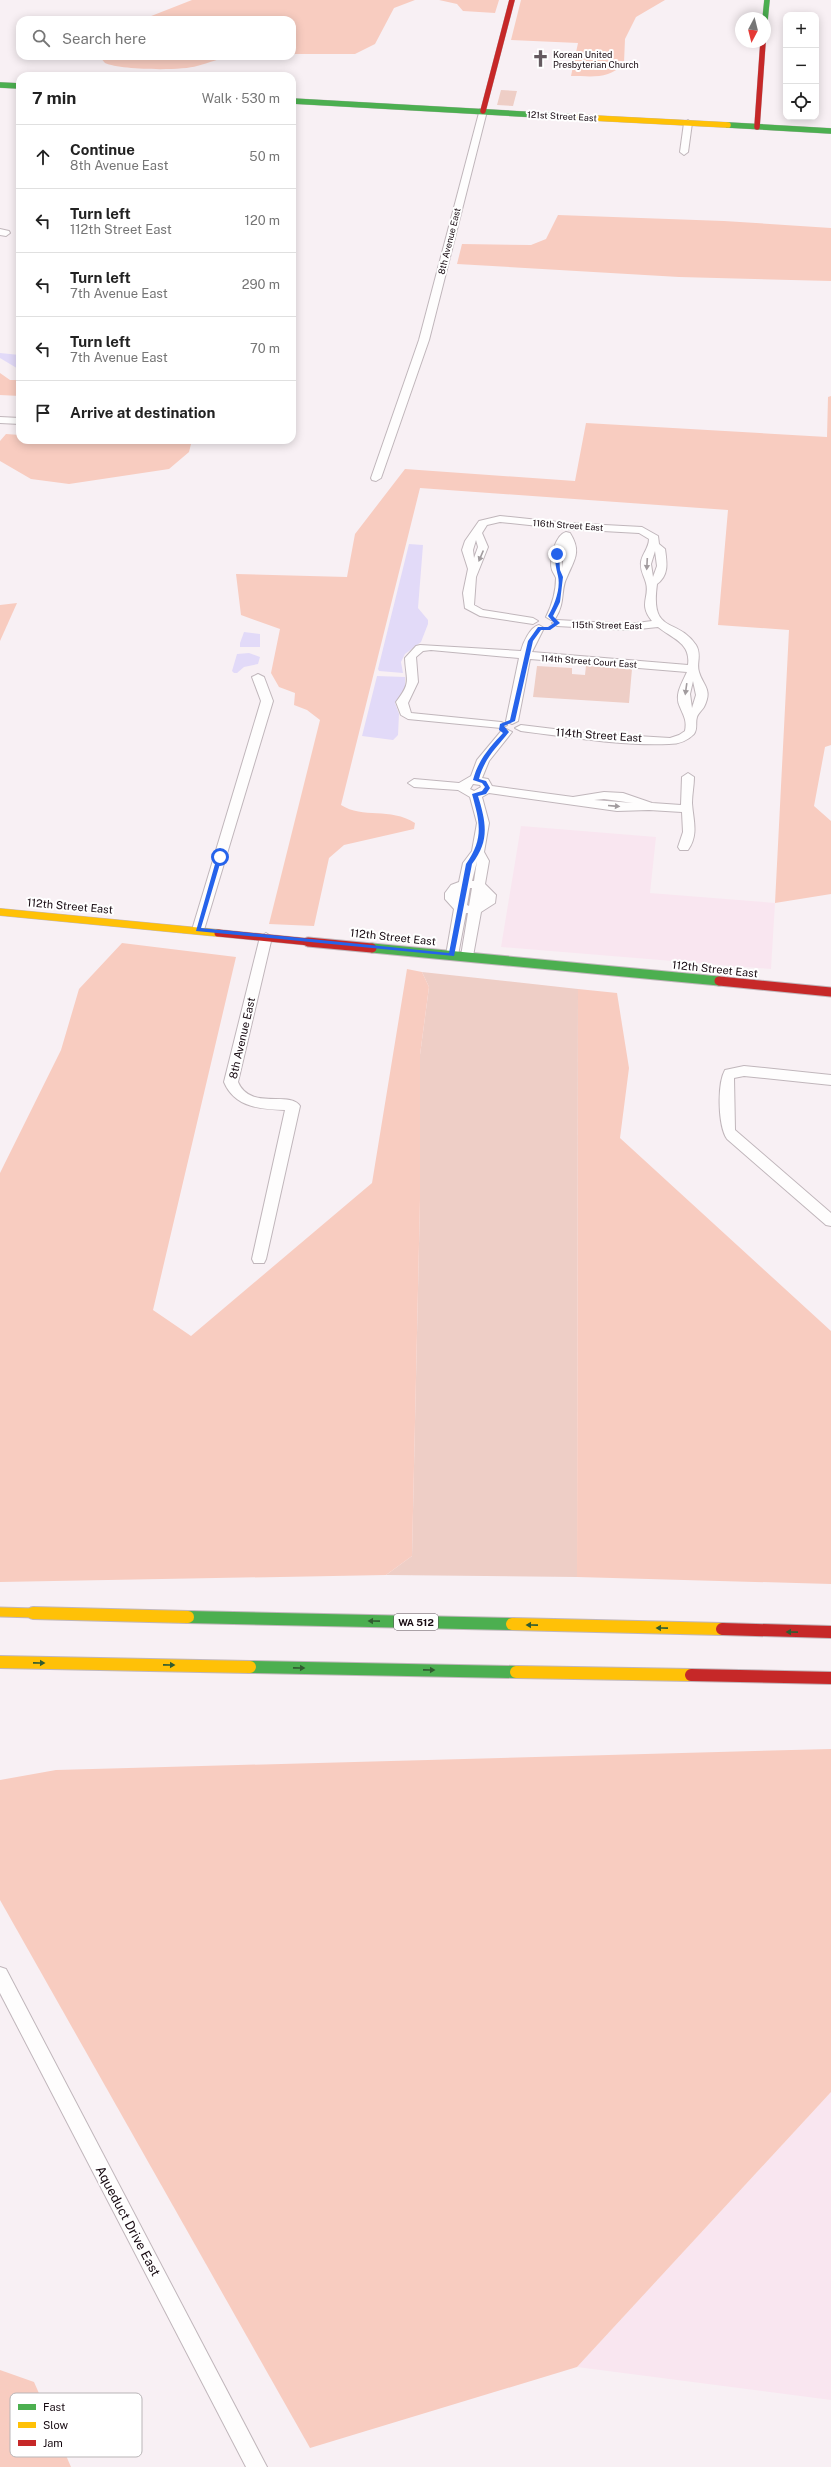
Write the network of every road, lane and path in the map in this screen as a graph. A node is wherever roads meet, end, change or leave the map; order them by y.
1 (512, 0) edge
2 (767, 0) edge
3 (766, 12) edge
4 (763, 48) edge
5 (0, 85) edge
6 (16, 86) edge
7 (296, 100) edge
8 (483, 111) junction
9 (688, 123) junction
10 (757, 127) junction
11 (831, 132) edge
12 (684, 152) dead end
13 (0, 420) edge
14 (16, 421) edge
15 (376, 478) dead end
16 (567, 531) junction
17 (477, 533) junction
18 (653, 540) junction
19 (472, 569) junction
20 (561, 577) junction
21 (652, 583) junction
22 (554, 620) junction
23 (658, 624) junction
24 (536, 625) junction
25 (526, 657) junction
26 (693, 671) junction
27 (258, 677) dead end
28 (408, 716) joint
29 (692, 716) junction
30 (510, 727) junction
31 (688, 777) dead end
32 (476, 780) junction
33 (414, 783) dead end
34 (463, 787) junction
35 (487, 789) junction
36 (475, 794) junction
37 (687, 809) junction
38 (684, 847) dead end
39 (478, 852) junction
40 (465, 884) junction
41 (479, 885) junction
42 (460, 908) junction
43 (475, 910) junction
44 (0, 912) edge
45 (198, 930) junction
46 (266, 937) junction
47 (452, 955) junction
48 (467, 956) junction
49 (831, 992) edge
50 (831, 1080) edge
51 (831, 1221) edge
52 (259, 1258) dead end
53 (0, 1612) edge
54 (831, 1632) edge
55 (0, 1662) edge
56 (831, 1678) edge
57 (0, 1975) edge
58 (257, 2467) edge

1 - 8 main road, 8th Avenue East
2 - 3 main road
4 - 10 main road
5 - 6 main road
7 - 8 main road, 121st Street East
8 - 9 main road, 121st Street East
8 - 15 street, 8th Avenue East
9 - 10 main road, 121st Street East
9 - 12 street
10 - 11 main road, 121st Street East
13 - 14 street
16 - 17 street, 116th Street East
16 - 18 street, 116th Street East
16 - 20 street
16 - 20 street
17 - 19 street
17 -> 19 street
18 -> 21 street
18 - 21 street
19 - 24 street
20 - 22 street
21 - 23 street
22 - 23 street, 115th Street East
22 - 24 street
23 - 26 street
24 - 25 street
25 - 26 street, 114th Street Court East
25 - 28 street, 114th Street Court East
25 - 30 street
26 -> 29 street
26 - 29 street
27 - 45 street
28 - 30 street, 114th Street East
29 - 30 street, 114th Street East
30 - 32 street
31 - 37 street
32 - 34 street
32 - 35 street
33 - 34 street
34 - 36 street
35 - 36 street
35 - 37 street
36 - 39 street
37 - 38 street
39 - 40 street
39 - 41 street
40 - 41 street
40 - 42 street
41 - 43 street
42 - 43 street
42 - 47 street
43 - 48 street
44 - 45 main road, 112th Street East
45 - 46 main road, 112th Street East
46 - 47 main road, 112th Street East
46 - 52 street, 8th Avenue East
47 - 48 main road, 112th Street East
48 - 49 main road, 112th Street East
50 - 51 street
54 -> 53 main road, WA 512
55 -> 56 main road
57 - 58 street, Aqueduct Drive East

